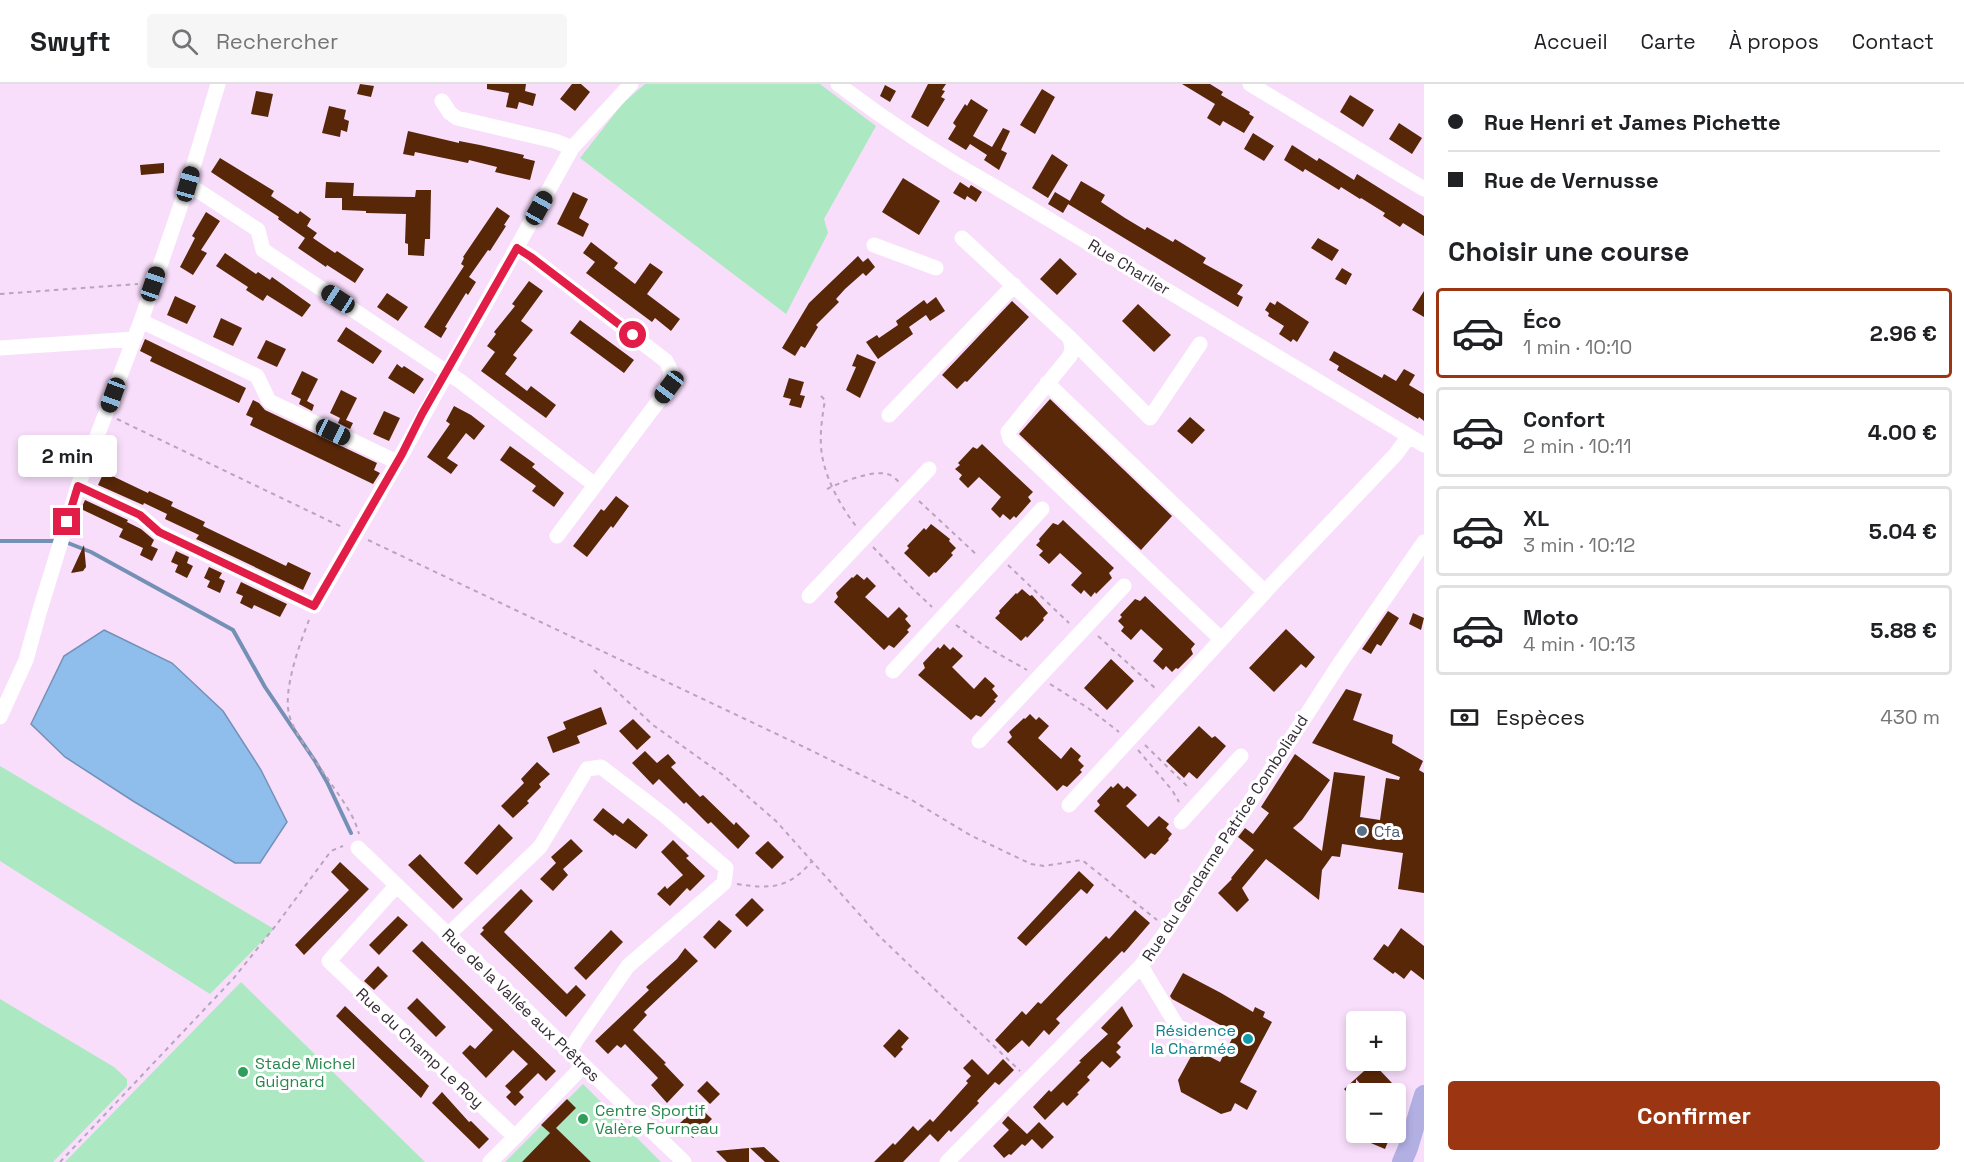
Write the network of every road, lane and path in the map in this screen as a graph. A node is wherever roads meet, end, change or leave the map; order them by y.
1 (218, 84) edge
2 (631, 84) edge
3 (838, 84) edge
4 (1250, 84) edge
5 (442, 101) dead end
6 (572, 148) junction
7 (188, 184) junction
8 (1424, 189) edge
9 (962, 238) dead end
10 (874, 245) dead end
11 (517, 248) junction
12 (936, 268) dead end
13 (153, 284) junction
14 (1014, 285) junction
15 (0, 294) edge
16 (141, 321) junction
17 (1070, 338) junction
18 (134, 339) junction
19 (1200, 344) dead end
20 (0, 348) edge
21 (446, 371) junction
22 (1047, 383) junction
23 (821, 396) dead end
24 (106, 414) junction
25 (889, 415) dead end
26 (1408, 436) junction
27 (1424, 445) edge
28 (397, 462) junction
29 (929, 469) dead end
30 (595, 485) junction
31 (78, 486) junction
32 (1042, 509) dead end
33 (355, 534) junction
34 (557, 536) dead end
35 (866, 538) junction
36 (1424, 542) edge
37 (999, 556) junction
38 (1124, 585) dead end
39 (1265, 592) junction
40 (809, 596) dead end
41 (314, 606) junction
42 (943, 616) junction
43 (1083, 629) junction
44 (1221, 639) junction
45 (594, 670) dead end
46 (893, 671) dead end
47 (1039, 677) junction
48 (1167, 699) junction
49 (0, 717) edge
50 (1131, 738) junction
51 (979, 741) dead end
52 (1241, 756) dead end
53 (1201, 799) junction
54 (1069, 805) dead end
55 (1184, 818) joint
56 (358, 848) junction
57 (812, 861) junction
58 (724, 883) junction
59 (397, 885) junction
60 (1168, 929) junction
61 (449, 934) junction
62 (1141, 966) junction
63 (1212, 1042) dead end
64 (570, 1051) junction
65 (583, 1066) junction
66 (1028, 1079) junction
67 (1424, 1095) edge
68 (515, 1137) junction
69 (60, 1162) edge
70 (490, 1162) edge
71 (684, 1162) edge
72 (947, 1162) edge
73 (1402, 1162) edge

1 - 7 street
2 - 6 street
3 - 26 street, Rue Charlier
4 - 8 street
5 - 6 street
6 - 11 street
7 - 13 street
7 - 21 street
9 - 14 street
10 - 12 street
11 - 21 street
11 - 30 street
13 - 15 path
13 - 16 street
14 - 17 street
14 - 25 street
16 - 18 street
16 - 28 street
17 - 19 street
17 - 22 street
18 - 20 street
18 - 24 street
21 - 28 street
21 - 30 street
22 - 39 street
22 - 44 street
23 - 35 path
24 - 31 street
24 - 33 path
26 - 27 street, Rue Charlier
26 - 39 street
28 - 33 street
29 - 35 street
30 - 34 street
31 - 41 street
31 - 49 street
32 - 37 street
33 - 41 street
33 - 60 path
35 - 40 street
35 - 42 path
36 - 60 street, Rue du Gendarme Patrice Comboliaud
37 - 42 street
37 - 43 path
38 - 43 street
39 - 44 street
41 - 56 path
42 - 46 street
42 - 47 path
43 - 47 street
43 - 48 path
44 - 48 street
45 - 57 path
47 - 50 path
47 - 51 street
48 - 50 street
50 - 53 path
50 - 54 street
50 - 55 path
52 - 53 street
53 - 55 street
56 - 59 street, Rue de la Vallée aux Prêtres
56 - 69 path
57 - 58 path
57 - 66 path
58 - 61 street
58 - 64 street
59 - 61 street, Rue de la Vallée aux Prêtres
59 - 68 street, Rue du Champ Le Roy
60 - 62 street, Rue du Gendarme Patrice Comboliaud
61 - 64 street, Rue de la Vallée aux Prêtres
62 - 63 street
62 - 66 street, Rue du Gendarme Patrice Comboliaud
64 - 65 street, Rue de la Vallée aux Prêtres
65 - 68 street
65 - 71 street, Rue de la Vallée aux Prêtres
66 - 72 street, Rue du Gendarme Patrice Comboliaud
67 - 73 main road
68 - 70 street

